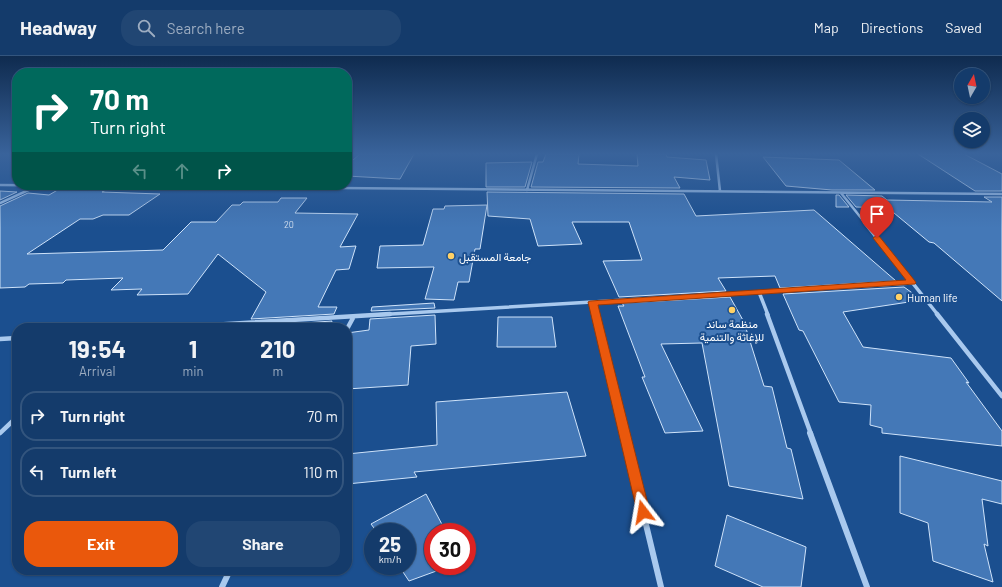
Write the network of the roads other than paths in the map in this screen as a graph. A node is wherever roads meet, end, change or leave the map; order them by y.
1 (530, 179) edge
2 (719, 179) edge
3 (0, 185) edge
4 (12, 185) edge
5 (352, 189) edge
6 (29, 190) edge
7 (527, 190) junction
8 (720, 191) junction
9 (841, 192) junction
10 (1002, 194) edge
11 (0, 203) edge
12 (912, 283) junction
13 (759, 292) junction
14 (593, 302) junction
15 (353, 318) junction
16 (258, 323) edge
17 (350, 323) edge
18 (12, 338) edge
19 (0, 339) edge
20 (1002, 396) edge
21 (12, 422) edge
22 (0, 433) edge
23 (228, 575) edge
24 (222, 587) edge
25 (661, 587) edge
26 (867, 587) edge

1 - 7 street
2 - 8 street
3 - 4 street
5 - 7 street
6 - 11 street
7 - 8 street
8 - 9 street
9 - 10 street
9 - 12 street
12 - 13 street
12 - 20 street
13 - 14 street
13 - 26 street
14 - 15 street
14 - 25 street
15 - 16 street
15 - 17 street
18 - 19 street
21 - 22 street
23 - 24 street

